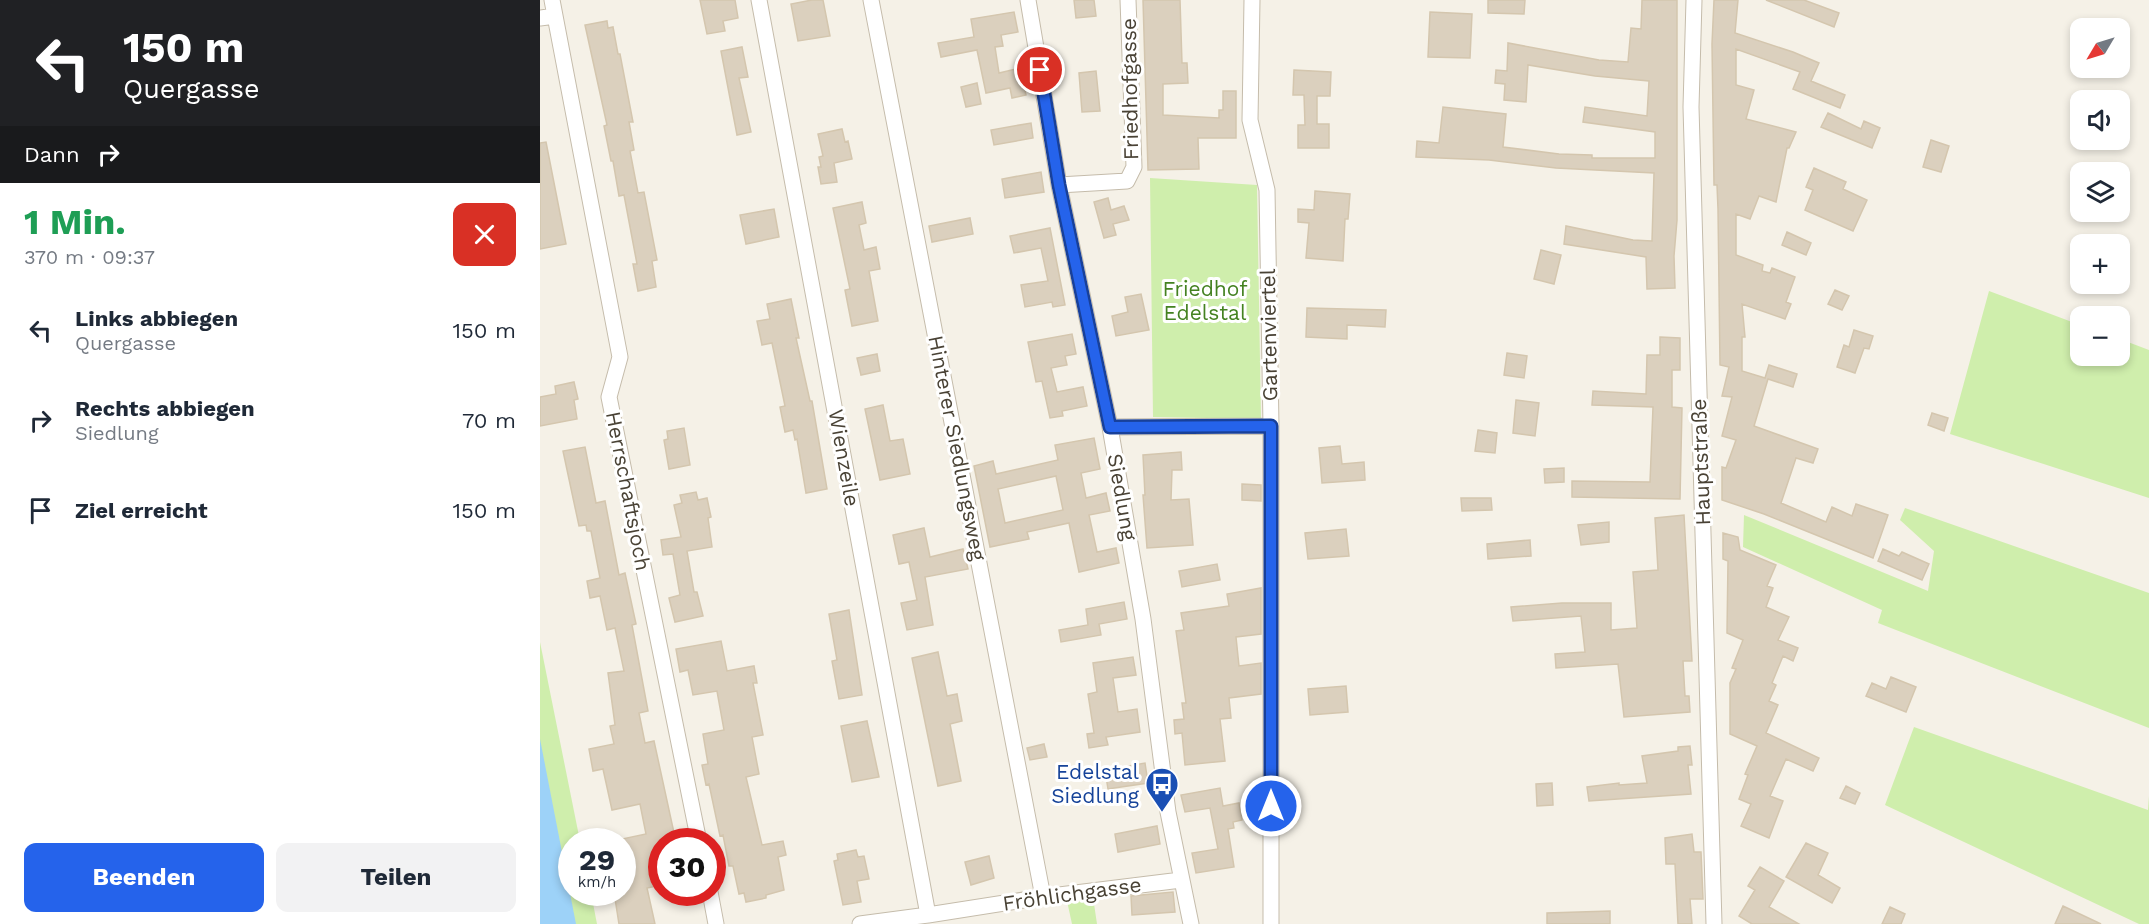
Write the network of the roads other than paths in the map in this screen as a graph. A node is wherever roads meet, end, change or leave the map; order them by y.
1 (552, 0) edge
2 (759, 0) edge
3 (871, 0) edge
4 (1028, 0) edge
5 (1128, 0) edge
6 (1252, 0) edge
7 (1694, 0) edge
8 (548, 17) edge
9 (1059, 185) junction
10 (1271, 426) junction
11 (1110, 427) junction
12 (696, 828) edge
13 (1181, 880) junction
14 (1043, 897) junction
15 (713, 906) edge
16 (928, 915) junction
17 (716, 924) edge
18 (860, 924) edge
19 (1191, 924) edge
20 (1271, 924) edge
21 (1714, 924) edge

1 - 8 street, Herrschaftsjoch
2 - 16 street, Wienzeile
3 - 14 street, Hinterer Siedlungsweg
4 - 9 street, Siedlung
5 - 9 street, Friedhofgasse
6 - 10 street, Gartenviertel
7 - 21 street, Hauptstraße
8 - 12 street, Herrschaftsjoch
9 - 11 street, Siedlung
10 - 11 street
10 - 20 street, Gartenviertel
11 - 13 street, Siedlung
13 - 14 street, Fröhlichgasse
13 - 19 street, Siedlung
14 - 16 street, Fröhlichgasse
15 - 17 street
16 - 18 street, Fröhlichgasse

